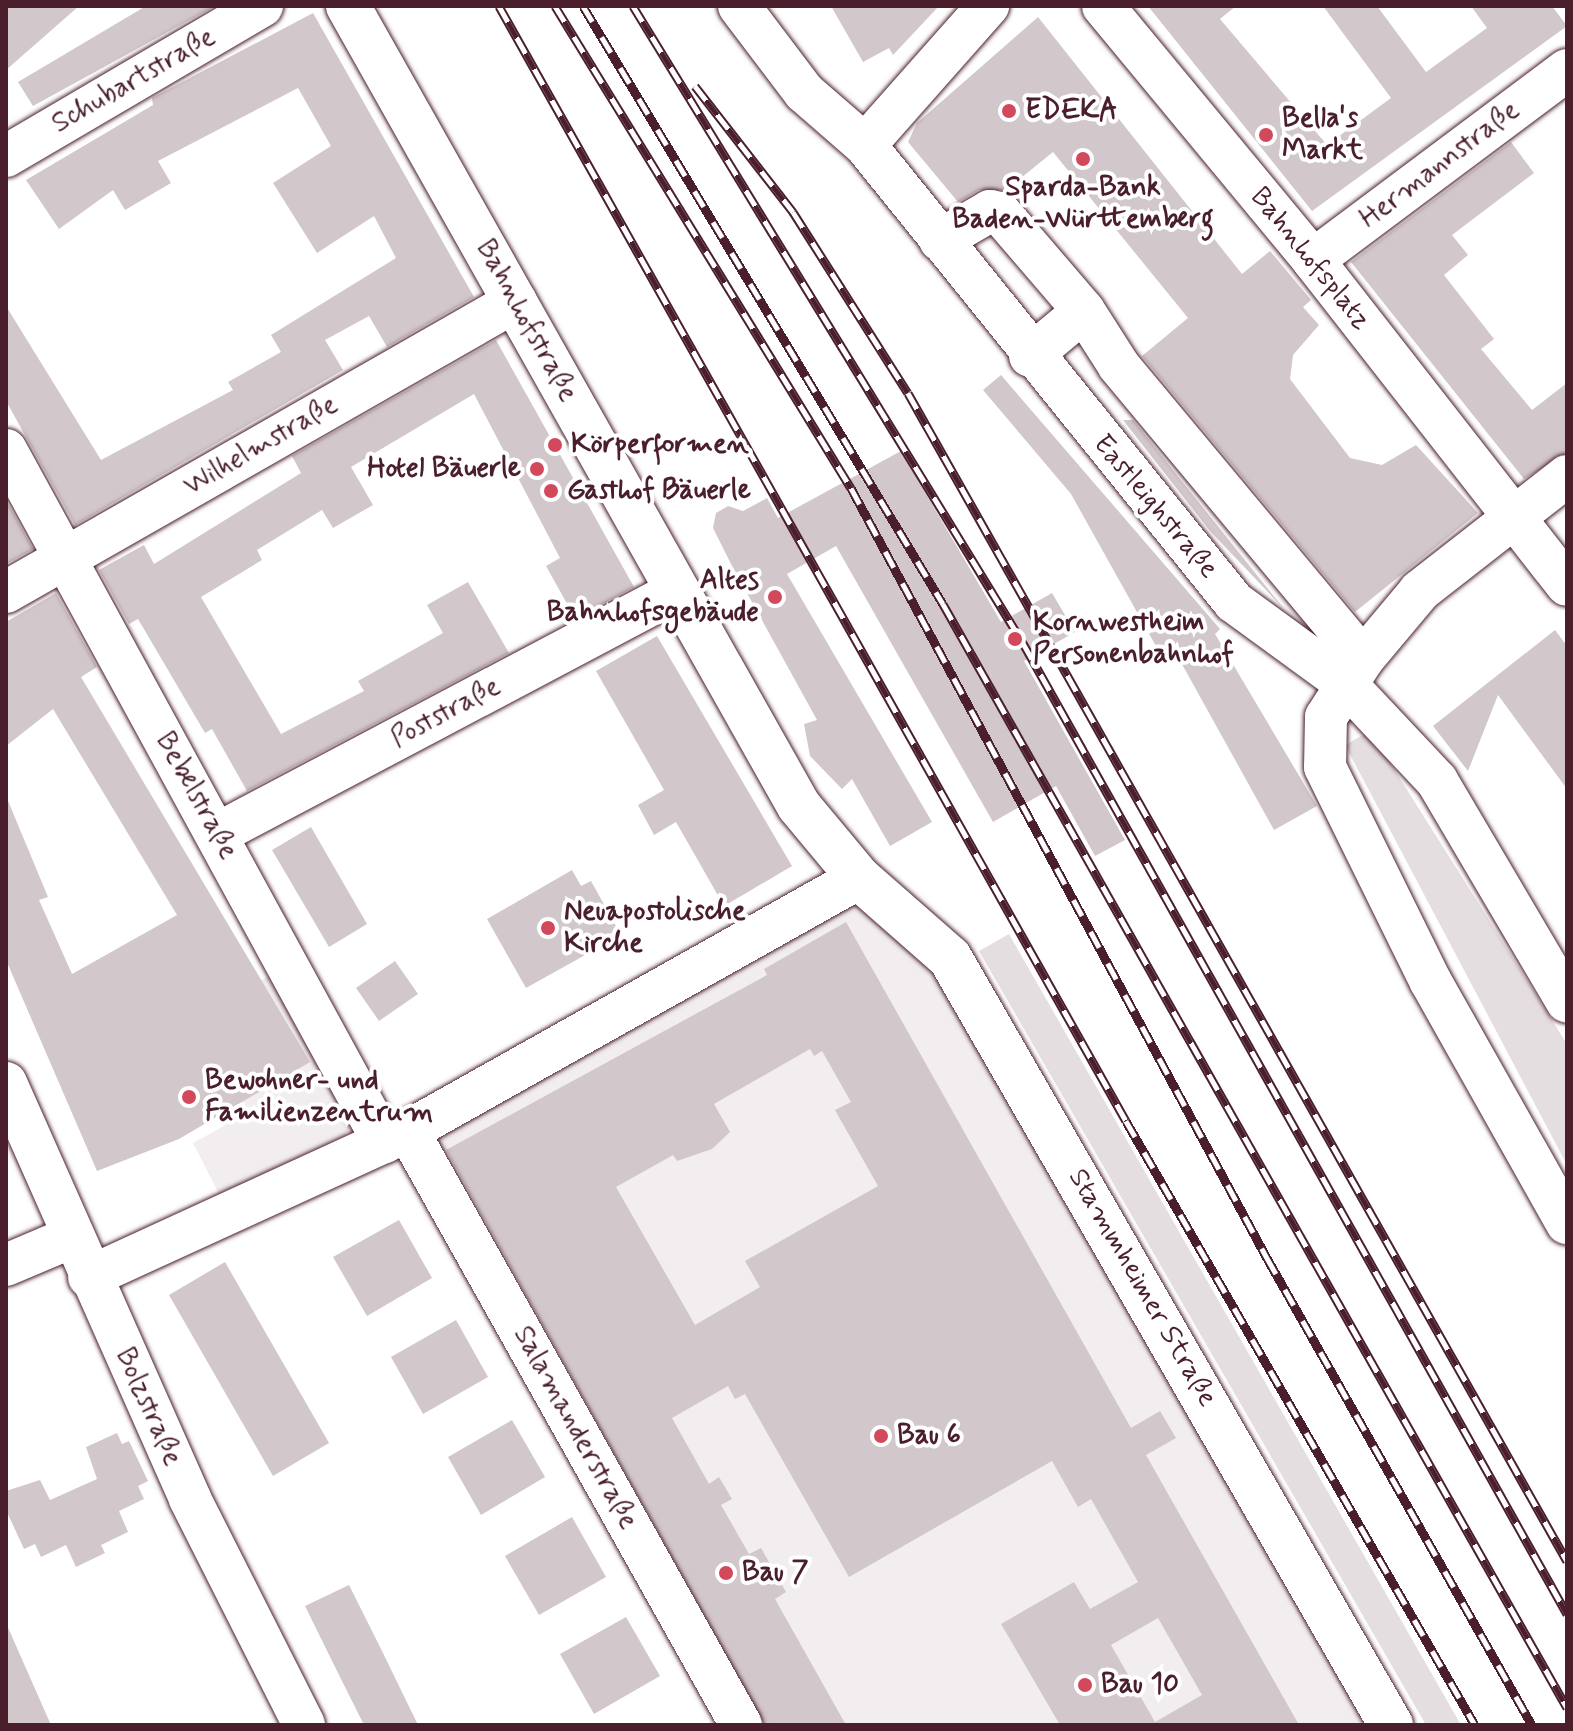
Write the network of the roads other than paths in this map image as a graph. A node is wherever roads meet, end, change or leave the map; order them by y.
1 (262, 6) edge
2 (348, 6) edge
3 (739, 6) edge
4 (988, 6) edge
5 (1071, 6) edge
6 (1103, 6) edge
7 (1106, 49) dead end
8 (1567, 70) edge
9 (865, 145) junction
10 (6, 156) edge
11 (940, 240) junction
12 (1313, 260) junction
13 (516, 301) junction
14 (1084, 311) junction
15 (1030, 356) junction
16 (6, 450) edge
17 (1567, 476) edge
18 (1514, 514) junction
19 (66, 557) junction
20 (1567, 585) edge
21 (6, 592) edge
22 (675, 592) junction
23 (1354, 671) junction
24 (217, 834) junction
25 (859, 878) junction
26 (1567, 1002) edge
27 (6, 1083) edge
28 (396, 1137) junction
29 (1567, 1223) edge
30 (72, 1237) junction
31 (6, 1265) edge
32 (89, 1277) junction
33 (304, 1725) edge
34 (741, 1725) edge
35 (1391, 1725) edge

1 - 10 street, Schubartstraße
2 - 13 main road, Bahnhofstraße
3 - 9 street, Eastleighstraße
4 - 9 street
5 - 7 street
6 - 12 street, Bahnhofsplatz
8 - 12 street, Hermannstraße
9 - 11 street, Eastleighstraße
11 - 14 street
11 - 15 street, Eastleighstraße
12 - 18 street, Bahnhofsplatz
13 - 19 street, Wilhelmstraße
13 - 22 main road, Bahnhofstraße
14 - 15 street
14 - 23 street
15 - 23 street, Eastleighstraße
16 - 19 street, Bebelstraße
17 - 18 street
18 - 20 street, Bahnhofsplatz
18 - 23 street
19 - 21 street, Wilhelmstraße
19 - 24 street, Bebelstraße
22 - 24 street, Poststraße
22 - 25 main road, Bahnhofstraße
23 - 26 street, Eastleighstraße
23 - 29 street
24 - 28 street, Bebelstraße
25 - 28 street
25 - 35 main road, Stammheimer Straße
27 - 30 street, Bolzstraße
28 - 32 street
28 - 34 street, Salamanderstraße
30 - 31 street
30 - 32 street, Bolzstraße
32 - 33 street, Bolzstraße

